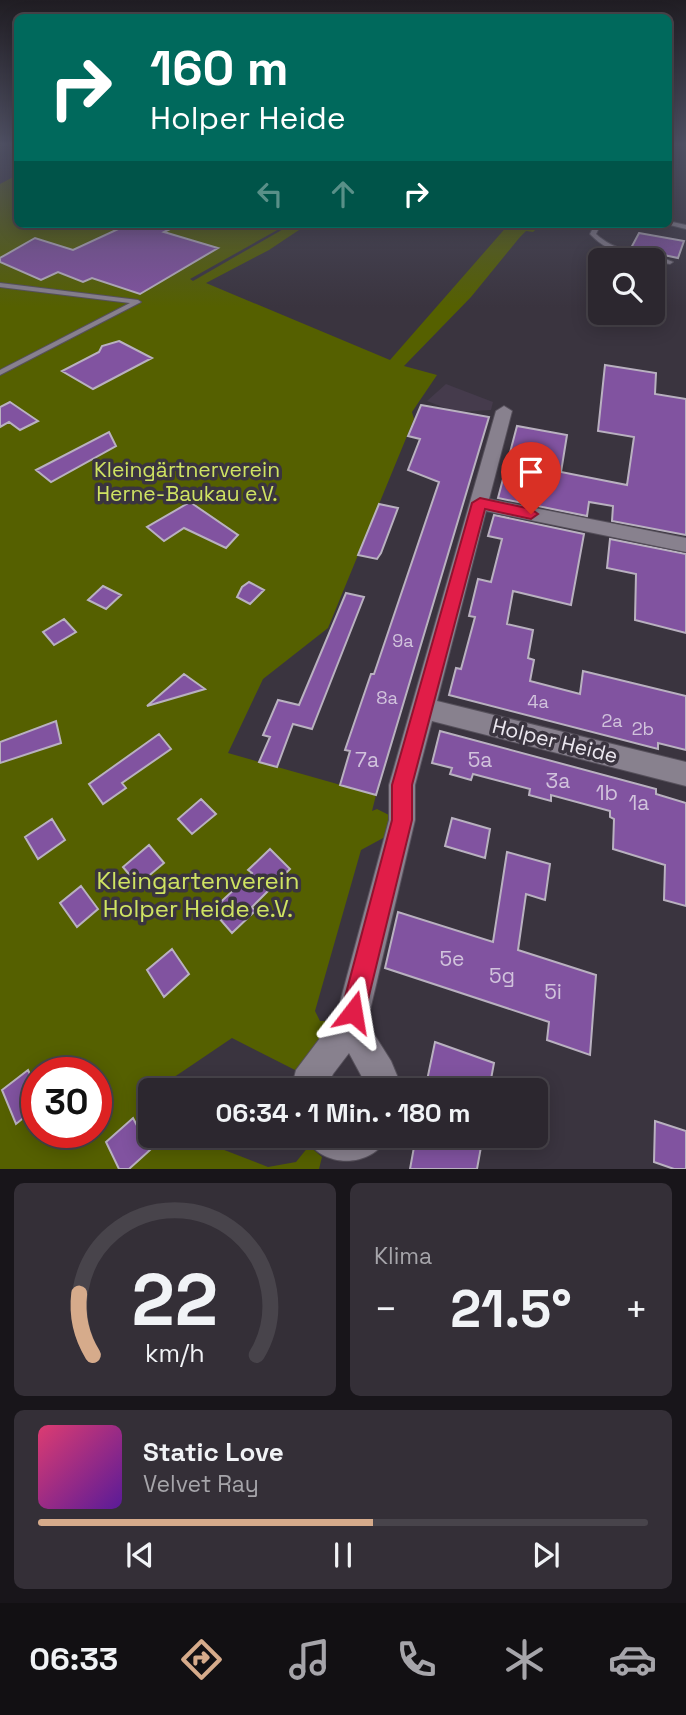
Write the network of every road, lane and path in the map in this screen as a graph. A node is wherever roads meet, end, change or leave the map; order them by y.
1 (596, 228) edge
2 (670, 262) dead end
3 (0, 285) edge
4 (0, 373) edge
5 (504, 411) dead end
6 (480, 503) junction
7 (686, 545) edge
8 (423, 708) junction
9 (686, 774) edge
10 (349, 1026) junction
11 (311, 1078) edge
12 (383, 1078) edge

1 - 2 lane
3 - 4 lane
5 - 6 street
6 - 7 street
6 - 8 street
8 - 9 street, Holper Heide
8 - 10 street
10 - 11 street
10 - 12 street

